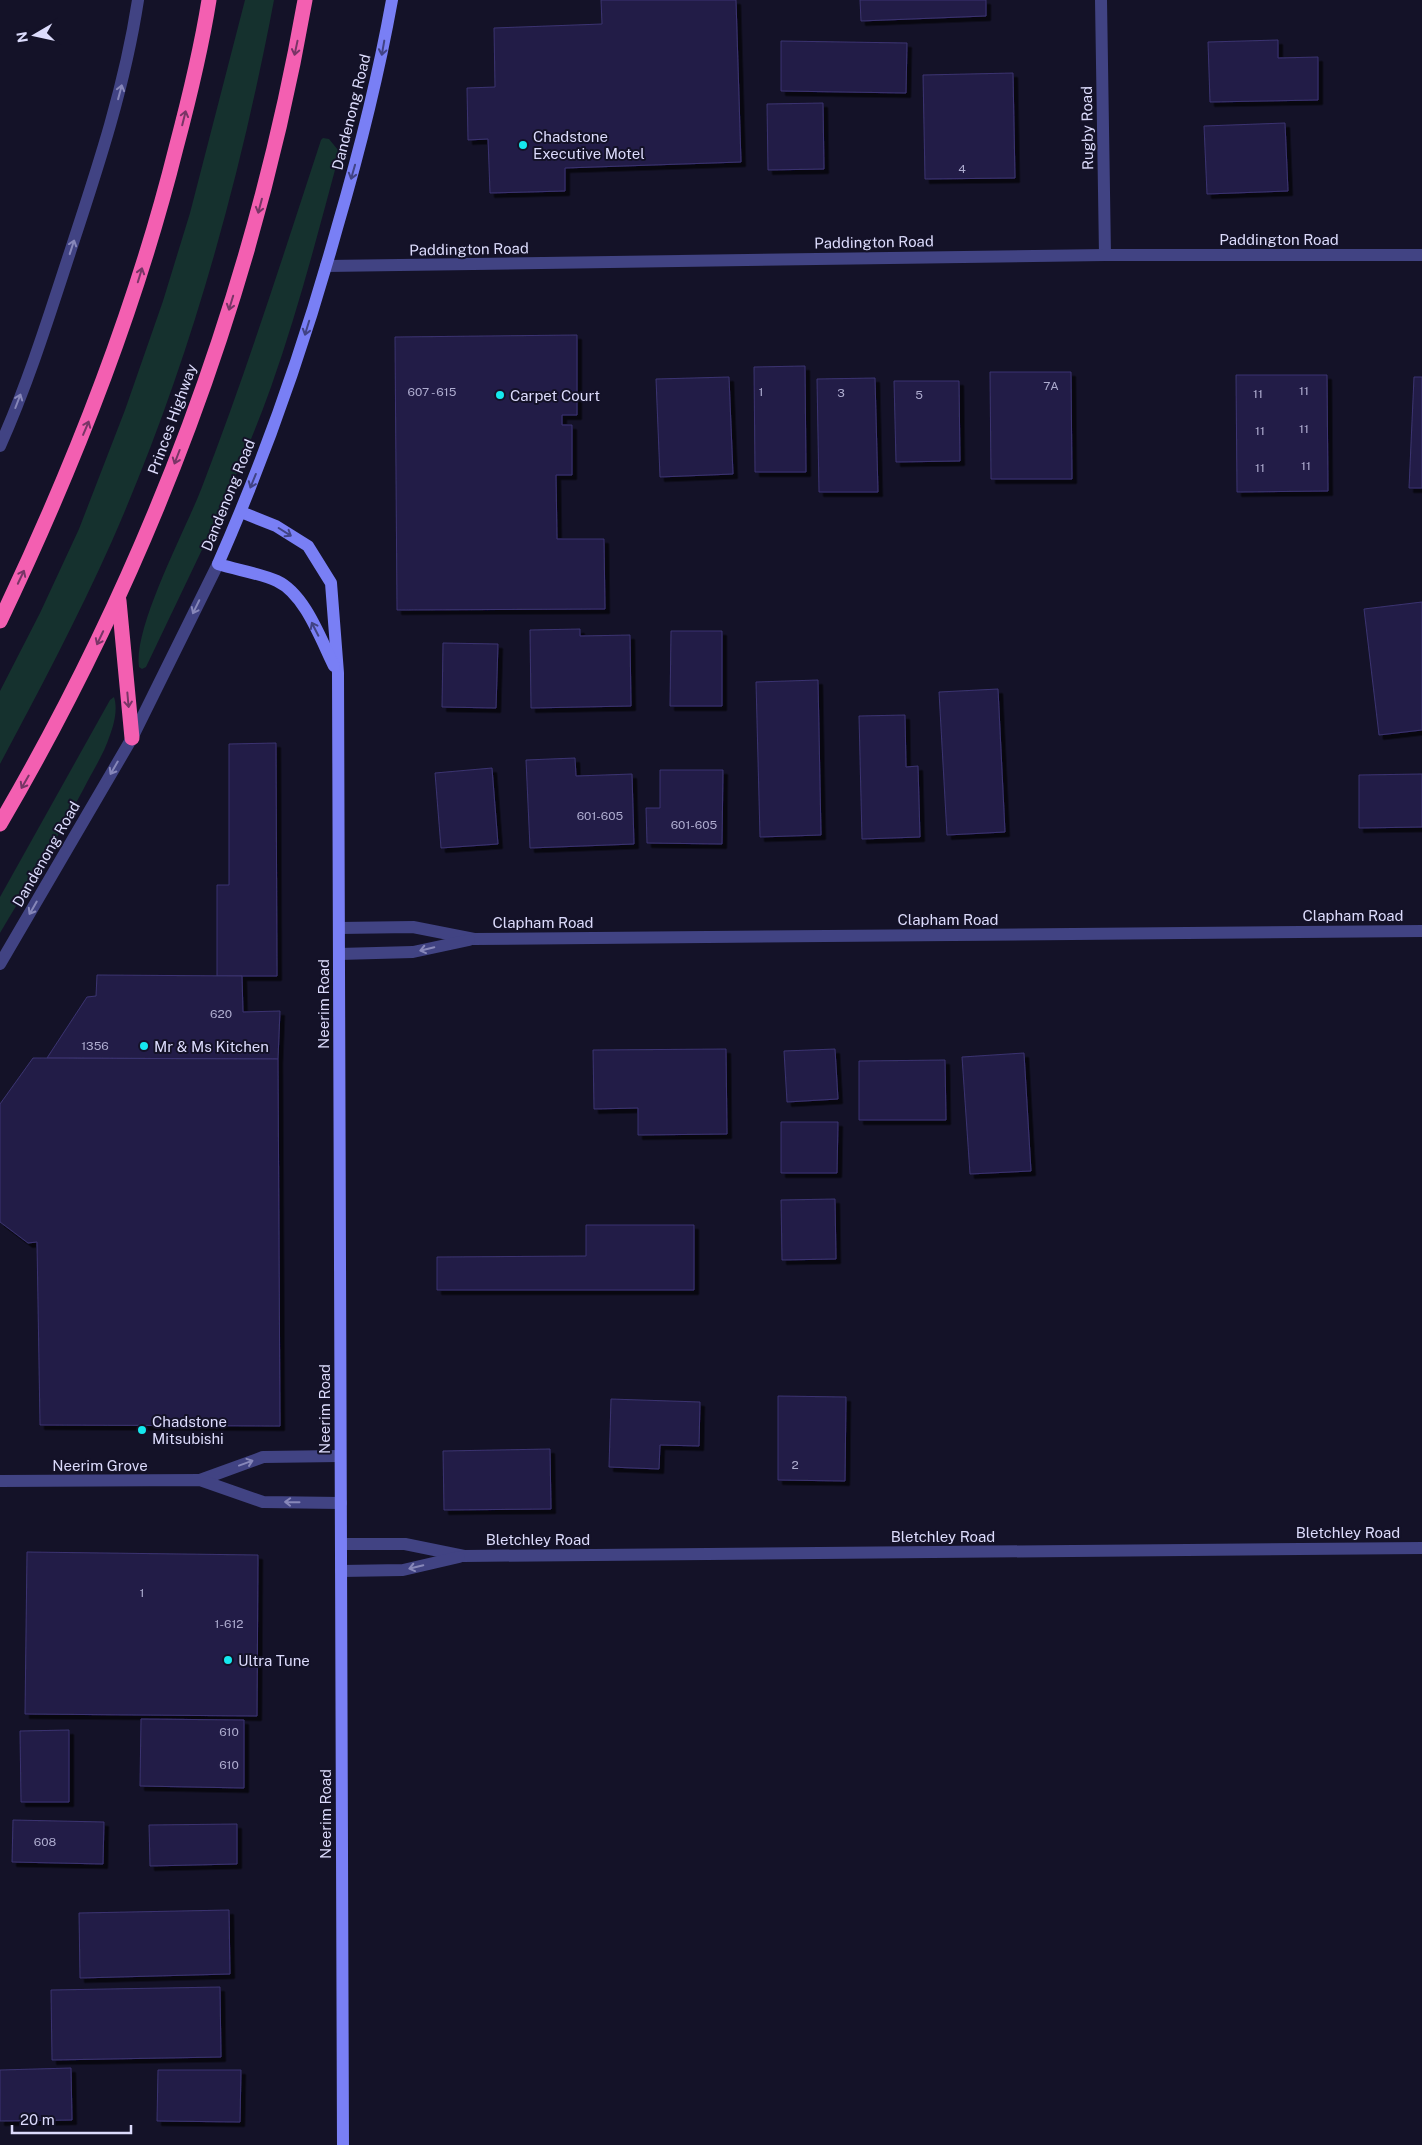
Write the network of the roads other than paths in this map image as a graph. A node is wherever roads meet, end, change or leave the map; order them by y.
1 (138, 0) edge
2 (208, 0) edge
3 (305, 0) edge
4 (392, 0) edge
5 (1101, 0) edge
6 (1104, 255) junction
7 (1422, 255) edge
8 (326, 266) junction
9 (0, 446) edge
10 (241, 512) junction
11 (218, 564) junction
12 (118, 599) junction
13 (0, 621) edge
14 (338, 673) junction
15 (132, 738) junction
16 (0, 824) edge
17 (339, 928) junction
18 (1422, 931) edge
19 (474, 939) junction
20 (339, 954) junction
21 (0, 964) edge
22 (340, 1456) junction
23 (200, 1480) junction
24 (0, 1481) edge
25 (341, 1503) junction
26 (341, 1544) junction
27 (1422, 1548) edge
28 (464, 1556) junction
29 (341, 1571) junction
30 (343, 2145) edge

9 -> 1 street
13 -> 2 highway
3 -> 12 highway, Princes Highway
4 -> 8 street, Dandenong Road
5 - 6 street, Rugby Road
6 - 7 street, Paddington Road
6 - 8 street, Paddington Road
8 -> 10 street, Dandenong Road
10 - 11 street, Dandenong Road
10 -> 14 street, Neerim Road
14 -> 11 street, Neerim Road
11 -> 15 street, Dandenong Road
12 -> 15 highway
12 -> 16 highway, Princes Highway
14 - 17 street, Neerim Road
15 -> 21 street, Dandenong Road
17 - 19 street, Clapham Road
17 - 20 street, Neerim Road
18 - 19 street, Clapham Road
19 -> 20 street, Clapham Road
20 - 22 street, Neerim Road
23 -> 22 street, Neerim Grove
22 - 25 street, Neerim Road
23 - 24 street, Neerim Grove
25 -> 23 street, Neerim Grove
25 - 26 street, Neerim Road
26 - 28 street, Bletchley Road
26 - 29 street, Neerim Road
27 - 28 street, Bletchley Road
28 -> 29 street, Bletchley Road
29 - 30 street, Neerim Road

